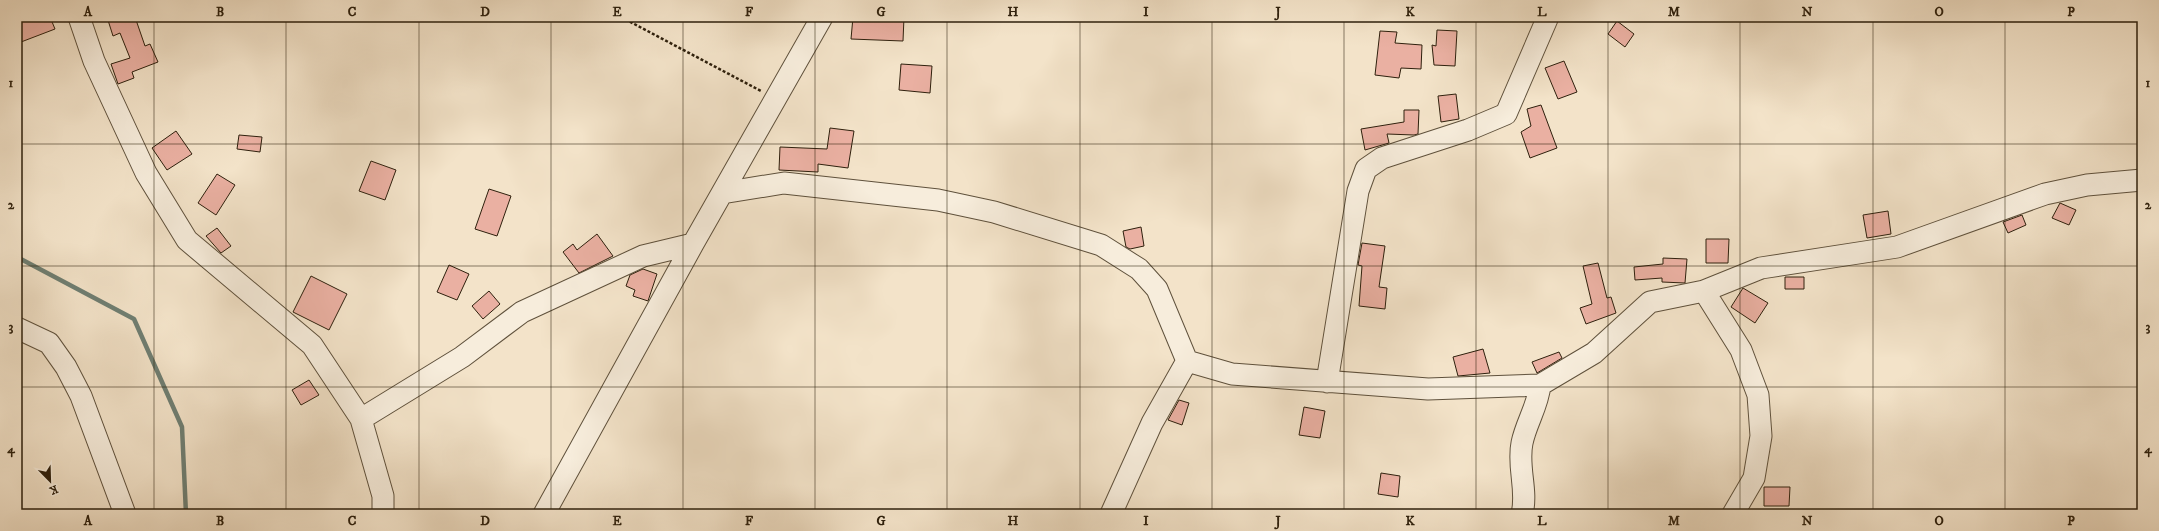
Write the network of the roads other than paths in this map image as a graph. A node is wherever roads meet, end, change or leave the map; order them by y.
1 (79, 17) edge
2 (822, 17) edge
3 (1547, 19) dead end
4 (2142, 180) edge
5 (722, 193) junction
6 (692, 244) junction
7 (1704, 291) junction
8 (17, 328) edge
9 (1187, 361) junction
10 (1326, 382) junction
11 (1540, 384) junction
12 (361, 419) junction
13 (125, 514) edge
14 (383, 514) edge
15 (544, 514) edge
16 (1111, 514) edge
17 (1524, 514) edge
18 (1733, 514) edge

1 - 12 street
2 - 5 street
3 - 10 street
4 - 7 street
5 - 6 street
5 - 9 street
6 - 12 street
6 - 15 street
7 - 11 street
7 - 18 street
8 - 13 street
9 - 10 street
9 - 16 street
10 - 11 street
11 - 17 street
12 - 14 street

